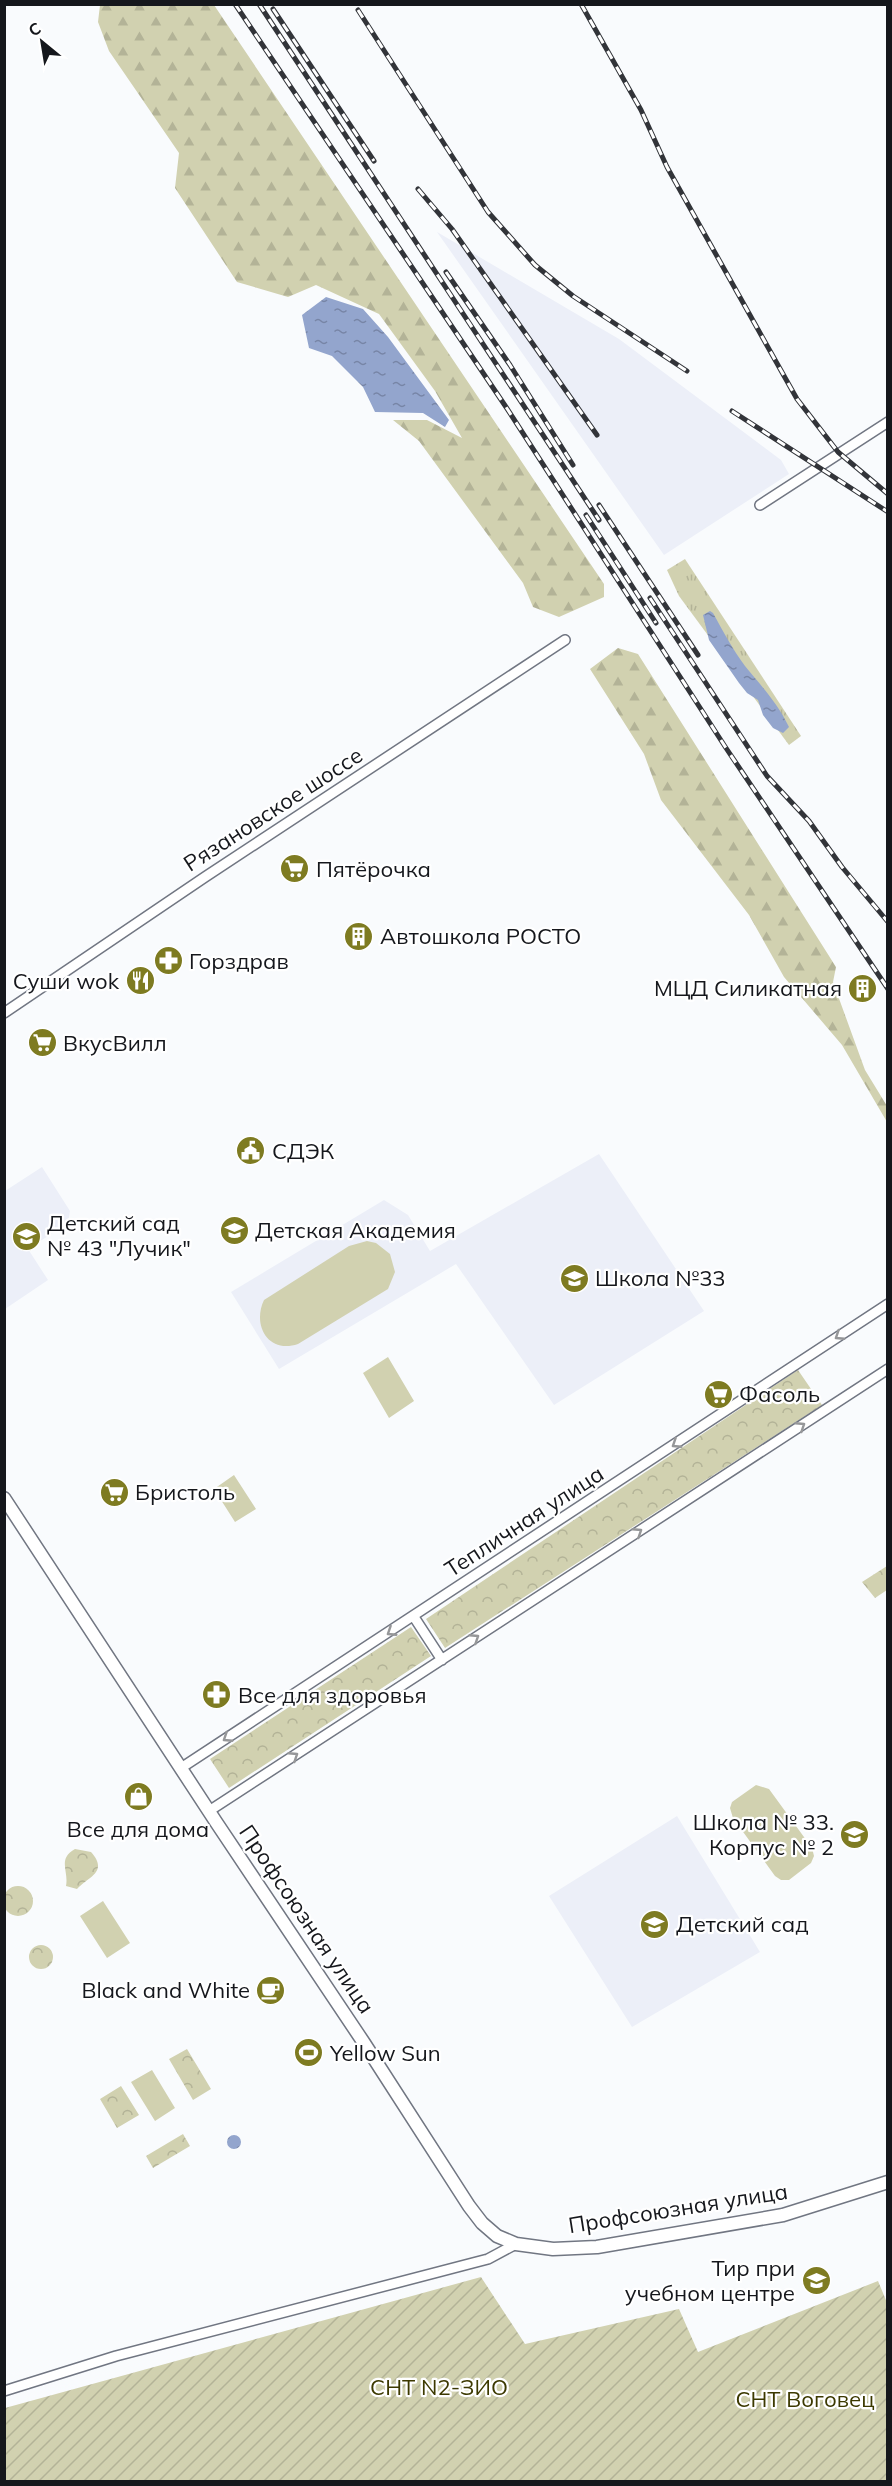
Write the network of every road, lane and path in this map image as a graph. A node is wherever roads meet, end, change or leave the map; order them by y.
1 (888, 422) edge
2 (760, 505) dead end
3 (566, 640) dead end
4 (4, 1012) edge
5 (888, 1304) edge
6 (888, 1369) edge
7 (4, 1498) edge
8 (414, 1617) junction
9 (442, 1660) junction
10 (181, 1768) junction
11 (209, 1811) junction
12 (888, 2182) edge
13 (516, 2244) junction
14 (4, 2391) edge

1 - 2 street
3 - 4 street, Рязановское шоссе
5 -> 8 street, Тепличная улица
9 -> 6 street
7 - 10 main road, Профсоюзная улица
8 - 9 street
8 -> 10 street, Тепличная улица
11 -> 9 street
10 - 11 main road, Профсоюзная улица
11 - 13 main road, Профсоюзная улица
12 - 13 main road, Профсоюзная улица
13 - 14 street

